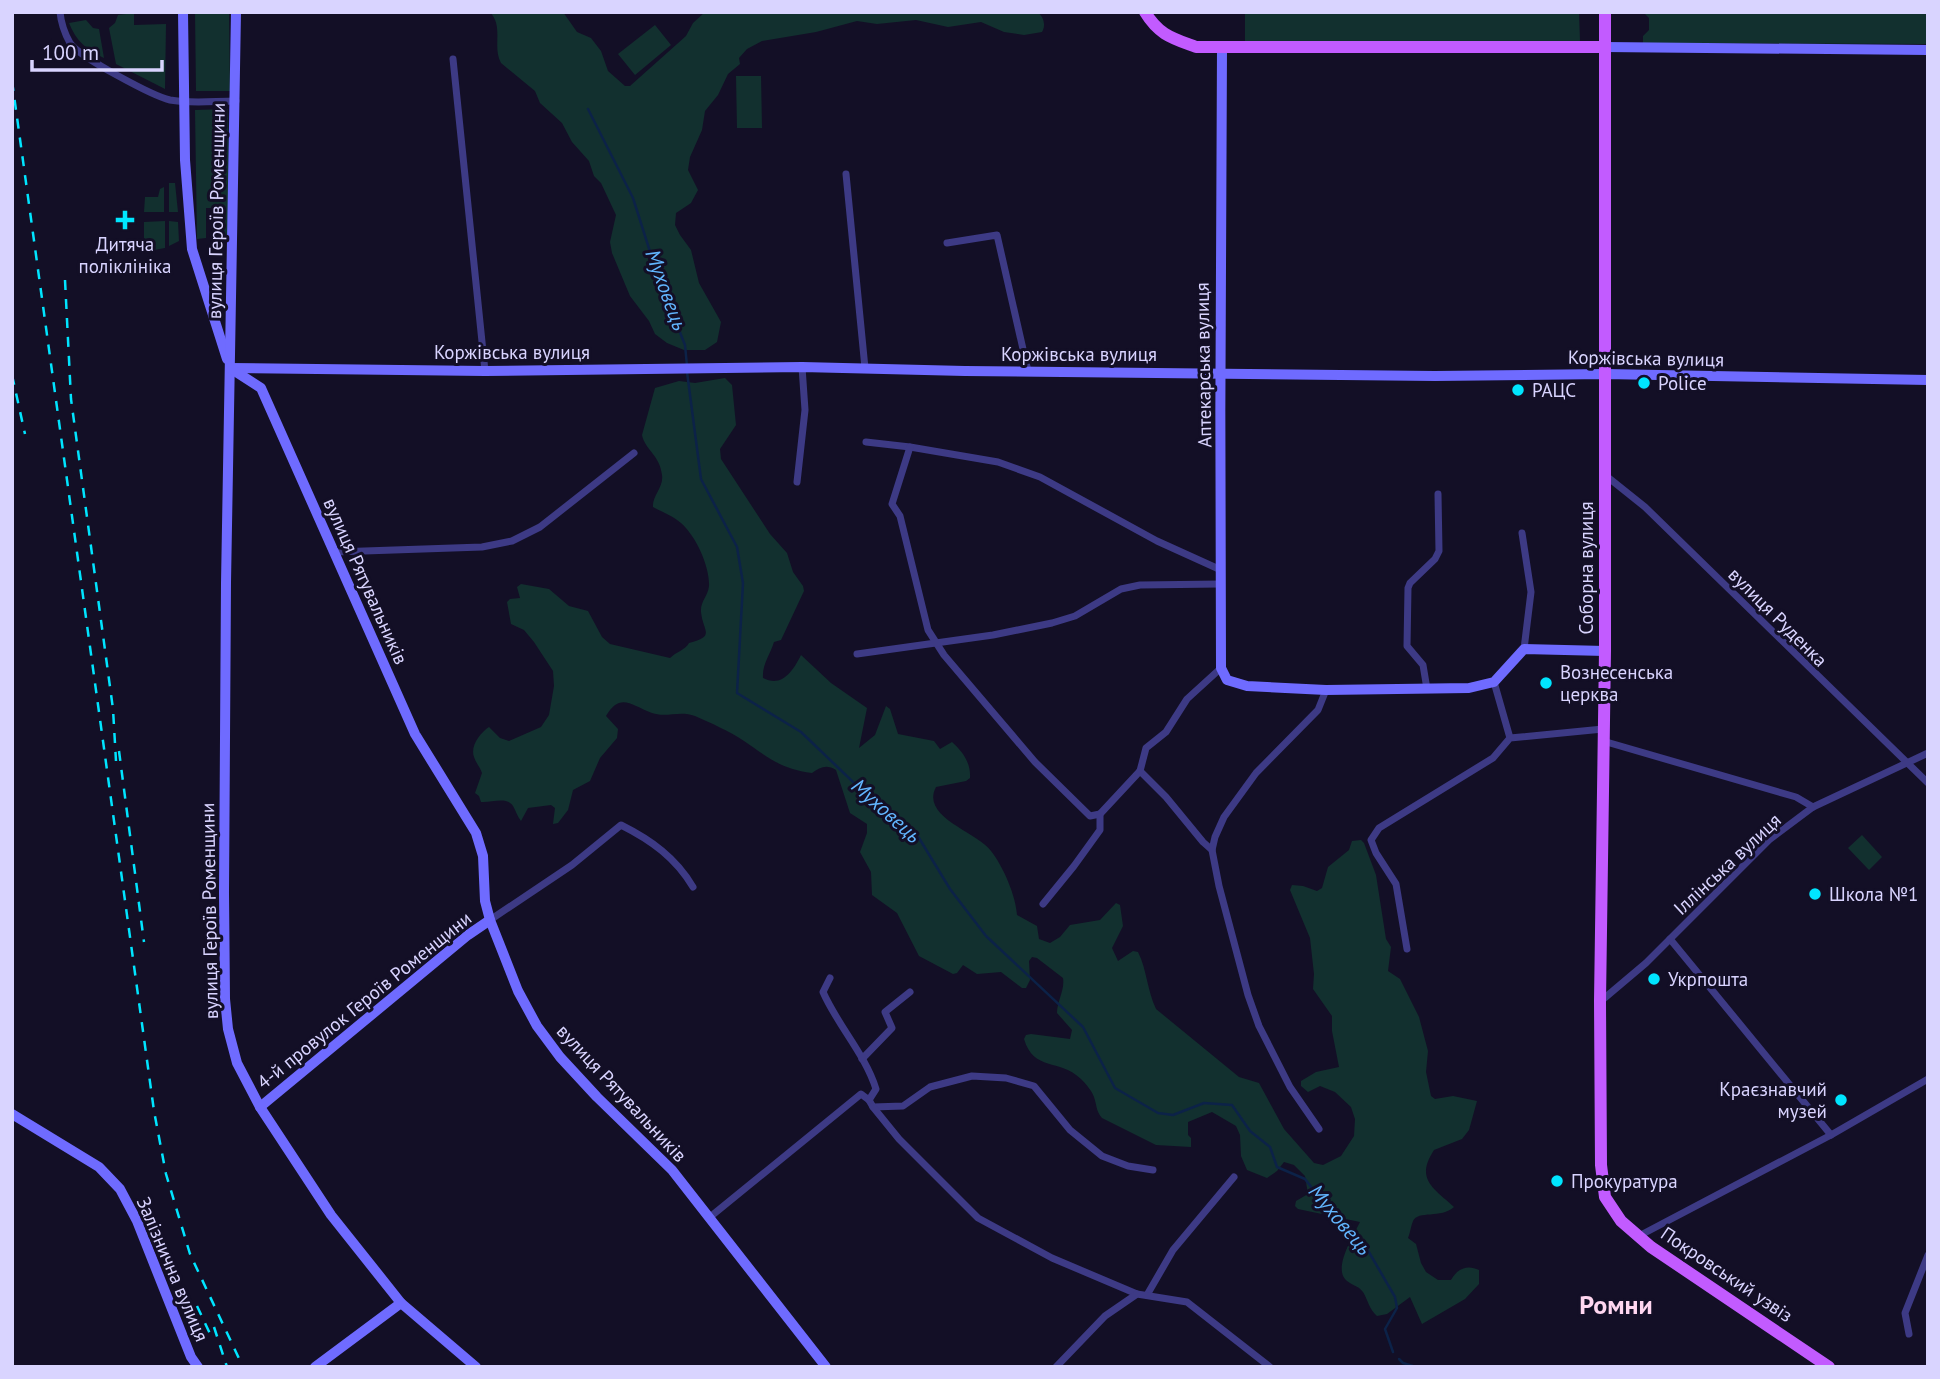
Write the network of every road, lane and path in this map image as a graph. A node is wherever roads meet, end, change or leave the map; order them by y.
1 (60, 12) edge
2 (183, 12) edge
3 (236, 12) edge
4 (1145, 12) edge
5 (1605, 12) edge
6 (1222, 47) junction
7 (1605, 47) junction
8 (1928, 50) edge
9 (453, 59) dead end
10 (236, 101) junction
11 (183, 102) junction
12 (846, 174) dead end
13 (947, 243) dead end
14 (802, 367) junction
15 (230, 368) junction
16 (865, 368) junction
17 (485, 371) junction
18 (1028, 371) junction
19 (1222, 372) junction
20 (1605, 374) junction
21 (1928, 380) edge
22 (866, 442) dead end
23 (910, 447) junction
24 (634, 453) dead end
25 (1605, 475) junction
26 (797, 482) dead end
27 (1438, 494) dead end
28 (1522, 533) dead end
29 (335, 552) junction
30 (1221, 570) junction
31 (1220, 584) junction
32 (936, 643) junction
33 (1524, 649) junction
34 (1605, 651) junction
35 (857, 654) dead end
36 (1221, 668) junction
37 (1494, 682) junction
38 (1427, 689) junction
39 (1326, 690) junction
40 (1603, 735) junction
41 (1510, 738) junction
42 (1928, 753) edge
43 (1906, 764) junction
44 (1140, 771) junction
45 (1928, 783) edge
46 (1813, 807) junction
47 (1100, 814) junction
48 (1212, 850) junction
49 (693, 887) dead end
50 (1043, 904) dead end
51 (490, 920) junction
52 (1670, 939) junction
53 (1407, 949) dead end
54 (830, 978) dead end
55 (910, 992) dead end
56 (1600, 1001) junction
57 (862, 1059) junction
58 (1928, 1079) edge
59 (871, 1104) junction
60 (260, 1107) junction
61 (12, 1114) edge
62 (1319, 1129) dead end
63 (1831, 1135) junction
64 (1153, 1170) dead end
65 (1234, 1177) dead end
66 (1609, 1206) joint
67 (710, 1217) junction
68 (1637, 1237) junction
69 (1928, 1255) edge
70 (1137, 1294) junction
71 (1147, 1295) junction
72 (401, 1303) junction
73 (1909, 1334) dead end
74 (198, 1367) edge
75 (315, 1367) edge
76 (476, 1367) edge
77 (826, 1367) edge
78 (1056, 1367) edge
79 (1270, 1367) edge
80 (1829, 1367) edge

1 - 11 street
2 - 11 street, вулиця Героїв Роменщини
3 - 10 street, вулиця Героїв Роменщини
4 - 6 main road
5 - 7 main road, Соборна вулиця
6 - 7 main road
6 - 19 street, Аптекарська вулиця
7 - 8 street
7 - 20 main road, Соборна вулиця
9 - 17 street
10 - 11 street
10 - 15 street, вулиця Героїв Роменщини
11 - 15 street, вулиця Героїв Роменщини
12 - 16 street
13 - 18 street
14 - 16 street, Коржівська вулиця
14 - 17 street, Коржівська вулиця
14 - 26 street
15 - 17 street, Коржівська вулиця
15 - 29 street, вулиця Рятувальників
15 - 60 street, вулиця Героїв Роменщини
16 - 18 street, Коржівська вулиця
18 - 19 street, Коржівська вулиця
19 - 20 street, Коржівська вулиця
19 - 30 street, Аптекарська вулиця
20 - 21 street, Коржівська вулиця
20 - 25 main road, Соборна вулиця
22 - 23 street
23 - 30 street
23 - 32 street
24 - 29 street
25 - 34 main road, Соборна вулиця
25 - 43 street, вулиця Руденка
27 - 38 street
28 - 33 street
29 - 51 street, вулиця Рятувальників
30 - 31 street, Аптекарська вулиця
31 - 32 street
31 - 36 street, Аптекарська вулиця
32 - 35 street
32 - 47 street
33 - 34 street
33 - 37 street
34 - 40 main road, Соборна вулиця
36 - 39 street, Аптекарська вулиця
36 - 44 street
37 - 38 street
37 - 41 street
38 - 39 street
39 - 48 street
40 - 41 street
40 - 46 street
40 - 56 main road, Соборна вулиця
41 - 53 street
42 - 43 street, Іллінська вулиця
43 - 45 street, вулиця Руденка
43 - 46 street, Іллінська вулиця
44 - 47 street
44 - 48 street
46 - 52 street, Іллінська вулиця
47 - 50 street
48 - 62 street
49 - 51 street
51 - 60 street, 4-й провулок Героїв Роменщини
51 - 67 street, вулиця Рятувальників
52 - 56 street, Іллінська вулиця
52 - 63 street
54 - 57 street
55 - 57 street
56 - 66 main road, Соборна вулиця
57 - 59 street
58 - 63 street
59 - 64 street
59 - 67 street
59 - 70 street
60 - 72 street, вулиця Героїв Роменщини
61 - 74 street, Залізнична вулиця
63 - 68 street
65 - 71 street
66 - 68 main road, Покровський узвіз
67 - 77 street, вулиця Рятувальників
68 - 80 main road, Покровський узвіз
69 - 73 street
70 - 71 street
70 - 78 street
71 - 79 street
72 - 75 street
72 - 76 street, вулиця Героїв Роменщини

